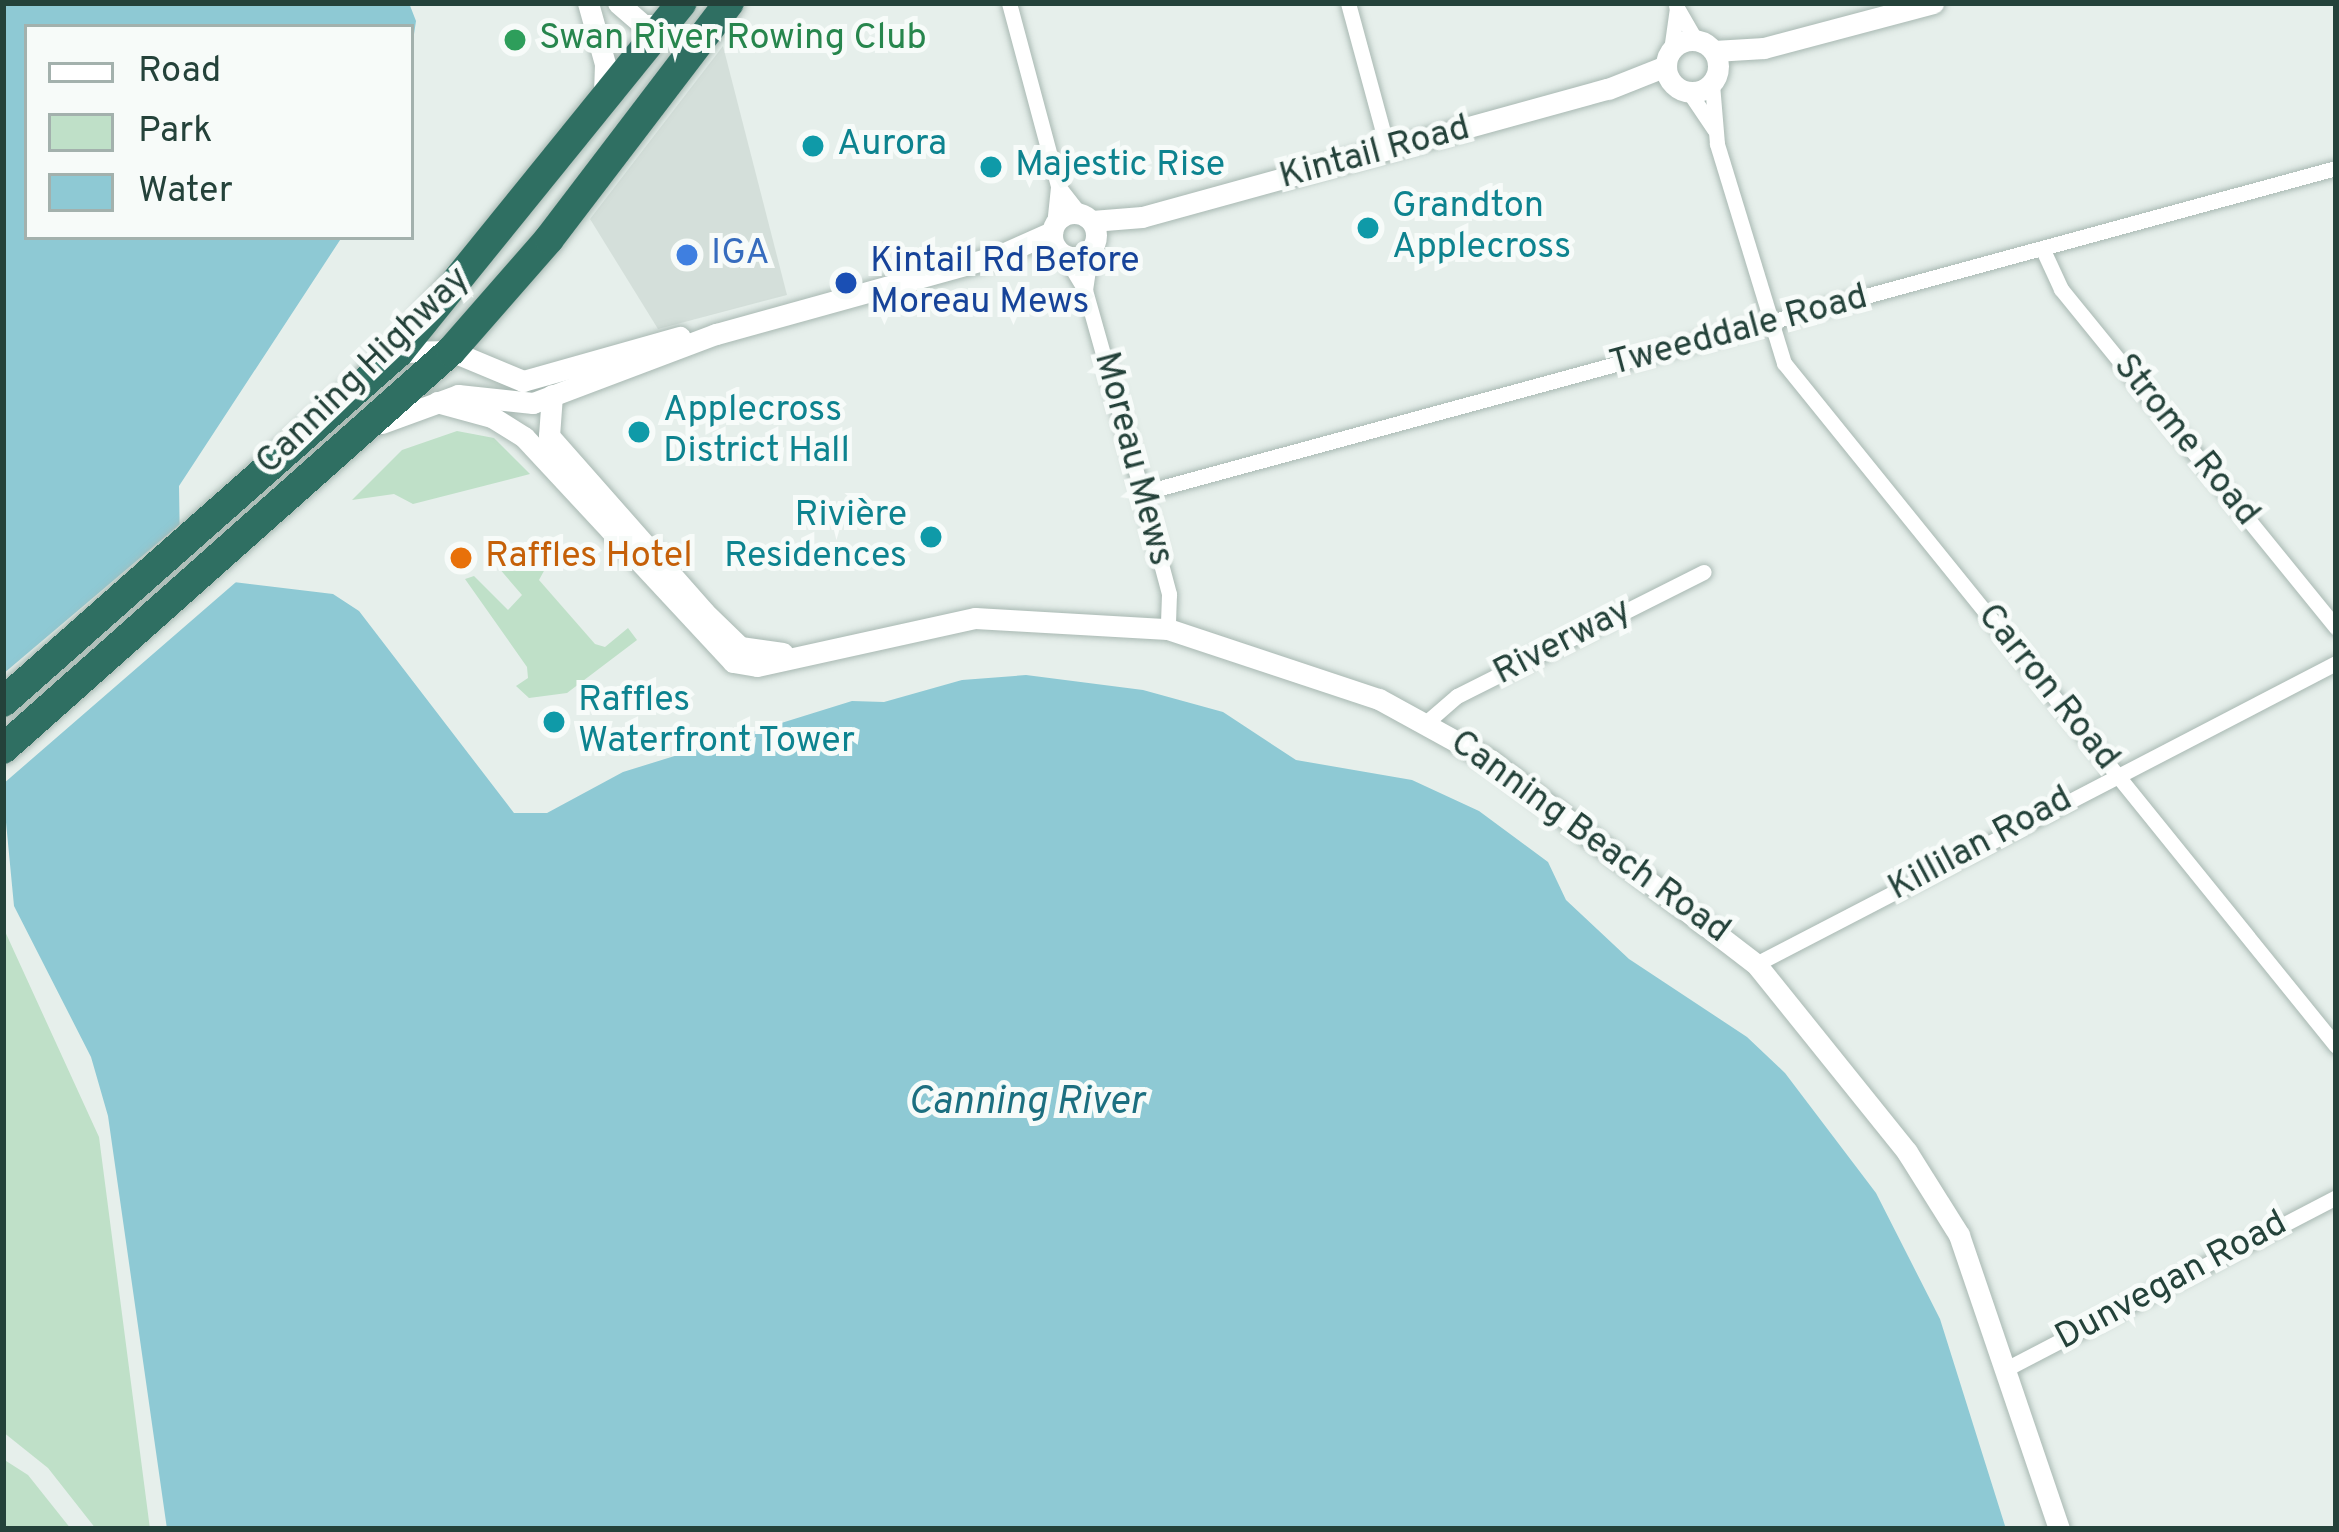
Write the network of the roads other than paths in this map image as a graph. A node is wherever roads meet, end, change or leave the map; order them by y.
1 (588, 3) edge
2 (618, 3) edge
3 (729, 3) edge
4 (1009, 3) edge
5 (1348, 3) edge
6 (1933, 3) edge
7 (1676, 5) edge
8 (674, 14) edge
9 (1705, 45) junction
10 (1764, 48) junction
11 (1675, 73) junction
12 (1713, 82) junction
13 (598, 116) junction
14 (1714, 129) junction
15 (1388, 150) junction
16 (2336, 168) edge
17 (1058, 186) junction
18 (1089, 232) junction
19 (1057, 241) junction
20 (2043, 250) junction
21 (1085, 290) junction
22 (1766, 324) junction
23 (716, 334) junction
24 (451, 351) junction
25 (399, 352) junction
26 (552, 395) junction
27 (437, 402) junction
28 (371, 429) junction
29 (1142, 493) junction
30 (1704, 572) dead end
31 (2336, 627) edge
32 (1168, 629) junction
33 (789, 654) junction
34 (2336, 663) edge
35 (3, 702) edge
36 (1428, 721) junction
37 (3, 749) edge
38 (2116, 773) junction
39 (1756, 964) junction
40 (2336, 1046) edge
41 (2336, 1197) edge
42 (2008, 1368) junction
43 (2059, 1529) edge

1 - 13 street
2 - 8 street
3 - 24 highway, Canning Highway
4 - 17 street
5 - 15 street
6 - 10 street
7 - 9 street
7 - 11 street
8 - 13 highway, Canning Highway
9 - 10 street
9 - 11 street
9 - 12 street
10 - 12 street
11 - 12 street
11 - 14 street
11 - 15 street, Kintail Road
12 - 14 street
13 - 25 highway, Canning Highway
14 - 22 street, Carron Road
15 - 18 street, Kintail Road
16 - 20 street, Tweeddale Road
17 - 18 street
17 - 19 street
18 - 19 street
18 - 19 street
18 - 21 street, Moreau Mews
19 - 21 street, Moreau Mews
19 - 23 street
20 - 22 street, Tweeddale Road
20 - 31 street, Strome Road
21 - 29 street, Moreau Mews
22 - 29 street, Tweeddale Road
22 - 38 street, Carron Road
23 - 24 street
23 - 26 street
24 - 25 street
24 - 28 highway, Canning Highway
25 - 35 highway, Canning Highway
26 - 27 street
26 - 33 street, Canning Beach Road
27 - 28 street
27 - 33 street, Canning Beach Road
28 - 37 highway, Canning Highway
29 - 32 street, Moreau Mews
30 - 36 street, Riverway
32 - 33 street, Canning Beach Road
32 - 36 street, Canning Beach Road
34 - 38 street, Killilan Road
36 - 39 street, Canning Beach Road
38 - 39 street, Killilan Road
38 - 40 street, Carron Road
39 - 42 street, Canning Beach Road
41 - 42 street, Dunvegan Road
42 - 43 street, Canning Beach Road

